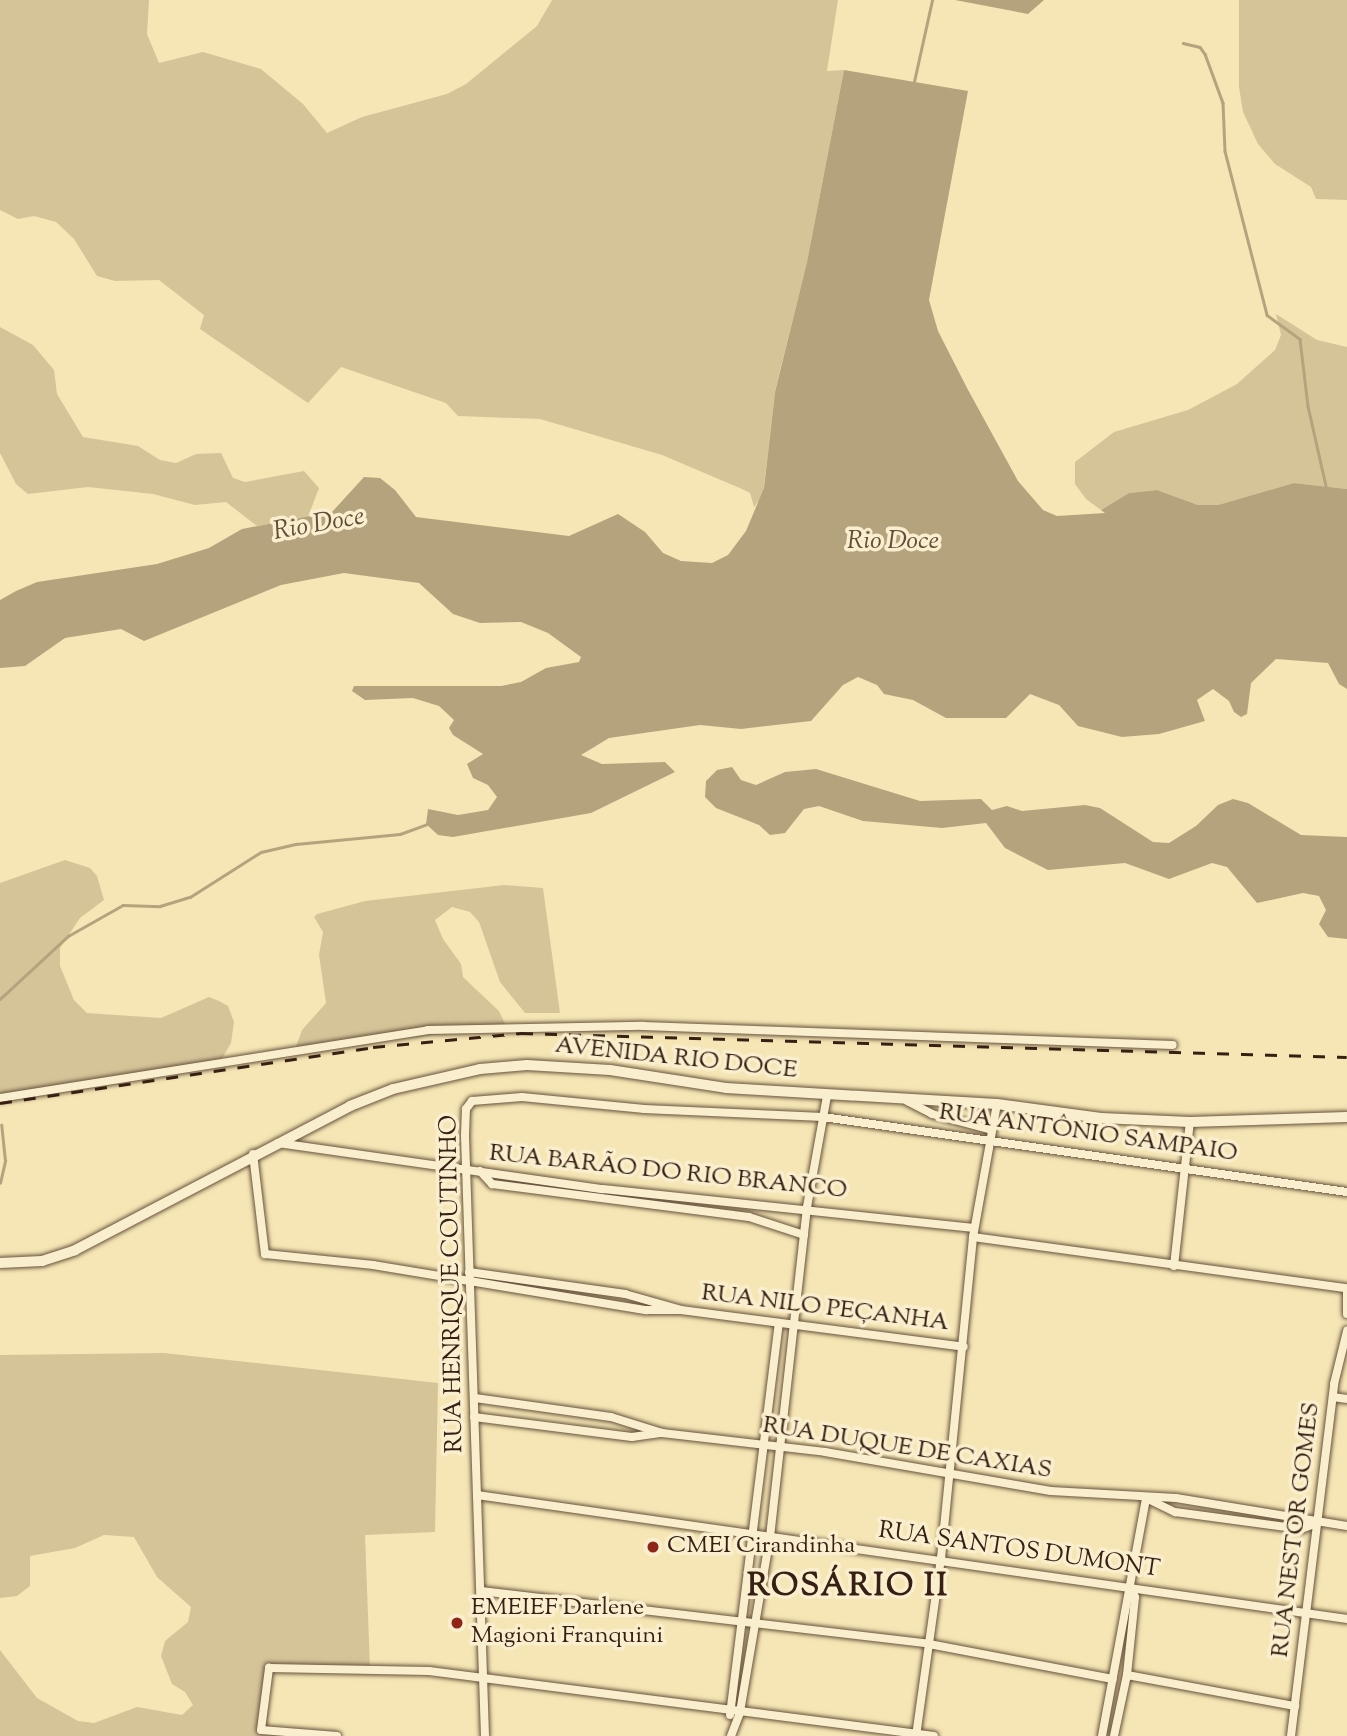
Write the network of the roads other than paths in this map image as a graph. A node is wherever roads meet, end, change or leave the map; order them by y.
1 (1173, 1045) dead end
2 (827, 1096) junction
3 (0, 1098) edge
4 (907, 1101) junction
5 (997, 1104) junction
6 (823, 1117) junction
7 (1347, 1117) edge
8 (1190, 1122) junction
9 (992, 1130) junction
10 (991, 1141) junction
11 (275, 1142) junction
12 (253, 1154) junction
13 (1186, 1166) junction
14 (467, 1171) junction
15 (480, 1171) junction
16 (1347, 1192) edge
17 (807, 1207) junction
18 (974, 1228) junction
19 (804, 1235) junction
20 (973, 1237) junction
21 (0, 1263) edge
22 (1174, 1266) junction
23 (471, 1271) junction
24 (458, 1278) junction
25 (471, 1284) junction
26 (1347, 1289) edge
27 (681, 1310) junction
28 (1347, 1314) edge
29 (779, 1323) junction
30 (795, 1325) junction
31 (1347, 1331) edge
32 (964, 1347) junction
33 (1333, 1397) junction
34 (475, 1398) junction
35 (1347, 1399) edge
36 (474, 1417) junction
37 (662, 1433) junction
38 (765, 1446) junction
39 (779, 1447) junction
40 (949, 1474) junction
41 (477, 1495) junction
42 (1146, 1499) junction
43 (1317, 1523) junction
44 (1347, 1526) edge
45 (756, 1535) junction
46 (769, 1537) junction
47 (941, 1559) junction
48 (1130, 1586) junction
49 (481, 1591) junction
50 (1305, 1614) junction
51 (1347, 1619) edge
52 (743, 1620) junction
53 (757, 1621) junction
54 (929, 1644) junction
55 (1127, 1675) junction
56 (484, 1677) junction
57 (1113, 1679) junction
58 (1295, 1706) junction
59 (728, 1711) junction
60 (740, 1712) junction
61 (733, 1721) junction
62 (916, 1734) edge
63 (337, 1736) edge
64 (485, 1736) edge
65 (731, 1736) edge
66 (934, 1736) edge
67 (1102, 1736) edge
68 (1114, 1736) edge
69 (1291, 1736) edge

1 - 3 street
2 - 4 street, AVENIDA RIO DOCE
2 - 6 street
2 - 11 street, AVENIDA RIO DOCE
4 - 5 street, AVENIDA RIO DOCE
4 - 9 street
5 - 8 street, AVENIDA RIO DOCE
5 - 9 street
6 - 10 street, RUA ANTÔNIO SAMPAIO
6 - 14 street, RUA HENRIQUE COUTINHO
6 - 17 street
7 - 8 street, AVENIDA RIO DOCE
8 - 13 street
9 - 10 street
10 - 13 street, RUA ANTÔNIO SAMPAIO
10 - 18 street
11 - 12 street, AVENIDA RIO DOCE
11 - 14 street, RUA BARÃO DO RIO BRANCO
12 - 21 street, AVENIDA RIO DOCE
12 - 24 street, RUA NILO PEÇANHA
13 - 16 street, RUA ANTÔNIO SAMPAIO
13 - 22 street
14 - 15 street, RUA BARÃO DO RIO BRANCO
14 - 23 street, RUA HENRIQUE COUTINHO
15 - 17 street, RUA BARÃO DO RIO BRANCO
15 - 19 street
17 - 18 street, RUA BARÃO DO RIO BRANCO
17 - 19 street
18 - 20 street
19 - 30 street
20 - 22 street
20 - 32 street
22 - 26 street
23 - 24 street
23 - 25 street, RUA HENRIQUE COUTINHO
23 - 27 street, RUA NILO PEÇANHA
24 - 25 street, RUA NILO PEÇANHA
25 - 27 street, RUA NILO PEÇANHA
25 - 34 street, RUA HENRIQUE COUTINHO
26 - 28 street
27 - 29 street, RUA NILO PEÇANHA
29 - 30 street, RUA NILO PEÇANHA
29 - 38 street
30 - 32 street, RUA NILO PEÇANHA
30 - 39 street
31 - 33 street, RUA NESTOR GOMES
32 - 40 street
33 - 35 street
33 - 43 street, RUA NESTOR GOMES
34 - 36 street, RUA HENRIQUE COUTINHO
34 - 37 street, RUA DUQUE DE CAXIAS
36 - 37 street, RUA DUQUE DE CAXIAS
36 - 41 street, RUA HENRIQUE COUTINHO
37 - 38 street, RUA DUQUE DE CAXIAS
38 - 39 street, RUA DUQUE DE CAXIAS
38 - 45 street
39 - 40 street, RUA DUQUE DE CAXIAS
39 - 46 street
40 - 42 street, RUA DUQUE DE CAXIAS
40 - 47 street
41 - 45 street, RUA SANTOS DUMONT
41 - 49 street, RUA HENRIQUE COUTINHO
42 - 43 street, RUA DUQUE DE CAXIAS
42 - 43 street, RUA DUQUE DE CAXIAS
42 - 48 street
43 - 44 street, RUA DUQUE DE CAXIAS
43 - 50 street, RUA NESTOR GOMES
45 - 46 street, RUA SANTOS DUMONT
45 - 52 street
46 - 47 street, RUA SANTOS DUMONT
46 - 53 street
47 - 48 street, RUA SANTOS DUMONT
47 - 54 street
48 - 50 street, RUA SANTOS DUMONT
48 - 55 street
48 - 57 street
49 - 52 street
49 - 56 street, RUA HENRIQUE COUTINHO
50 - 51 street, RUA SANTOS DUMONT
50 - 58 street, RUA NESTOR GOMES
52 - 53 street
52 - 59 street
53 - 54 street
53 - 60 street
54 - 57 street
54 - 62 street
55 - 58 street
55 - 68 street
56 - 59 street
56 - 63 street
56 - 64 street, RUA HENRIQUE COUTINHO
57 - 67 street
58 - 69 street, RUA NESTOR GOMES
59 - 60 street
59 - 61 street
60 - 61 street
60 - 62 street
61 - 65 street
62 - 66 street

